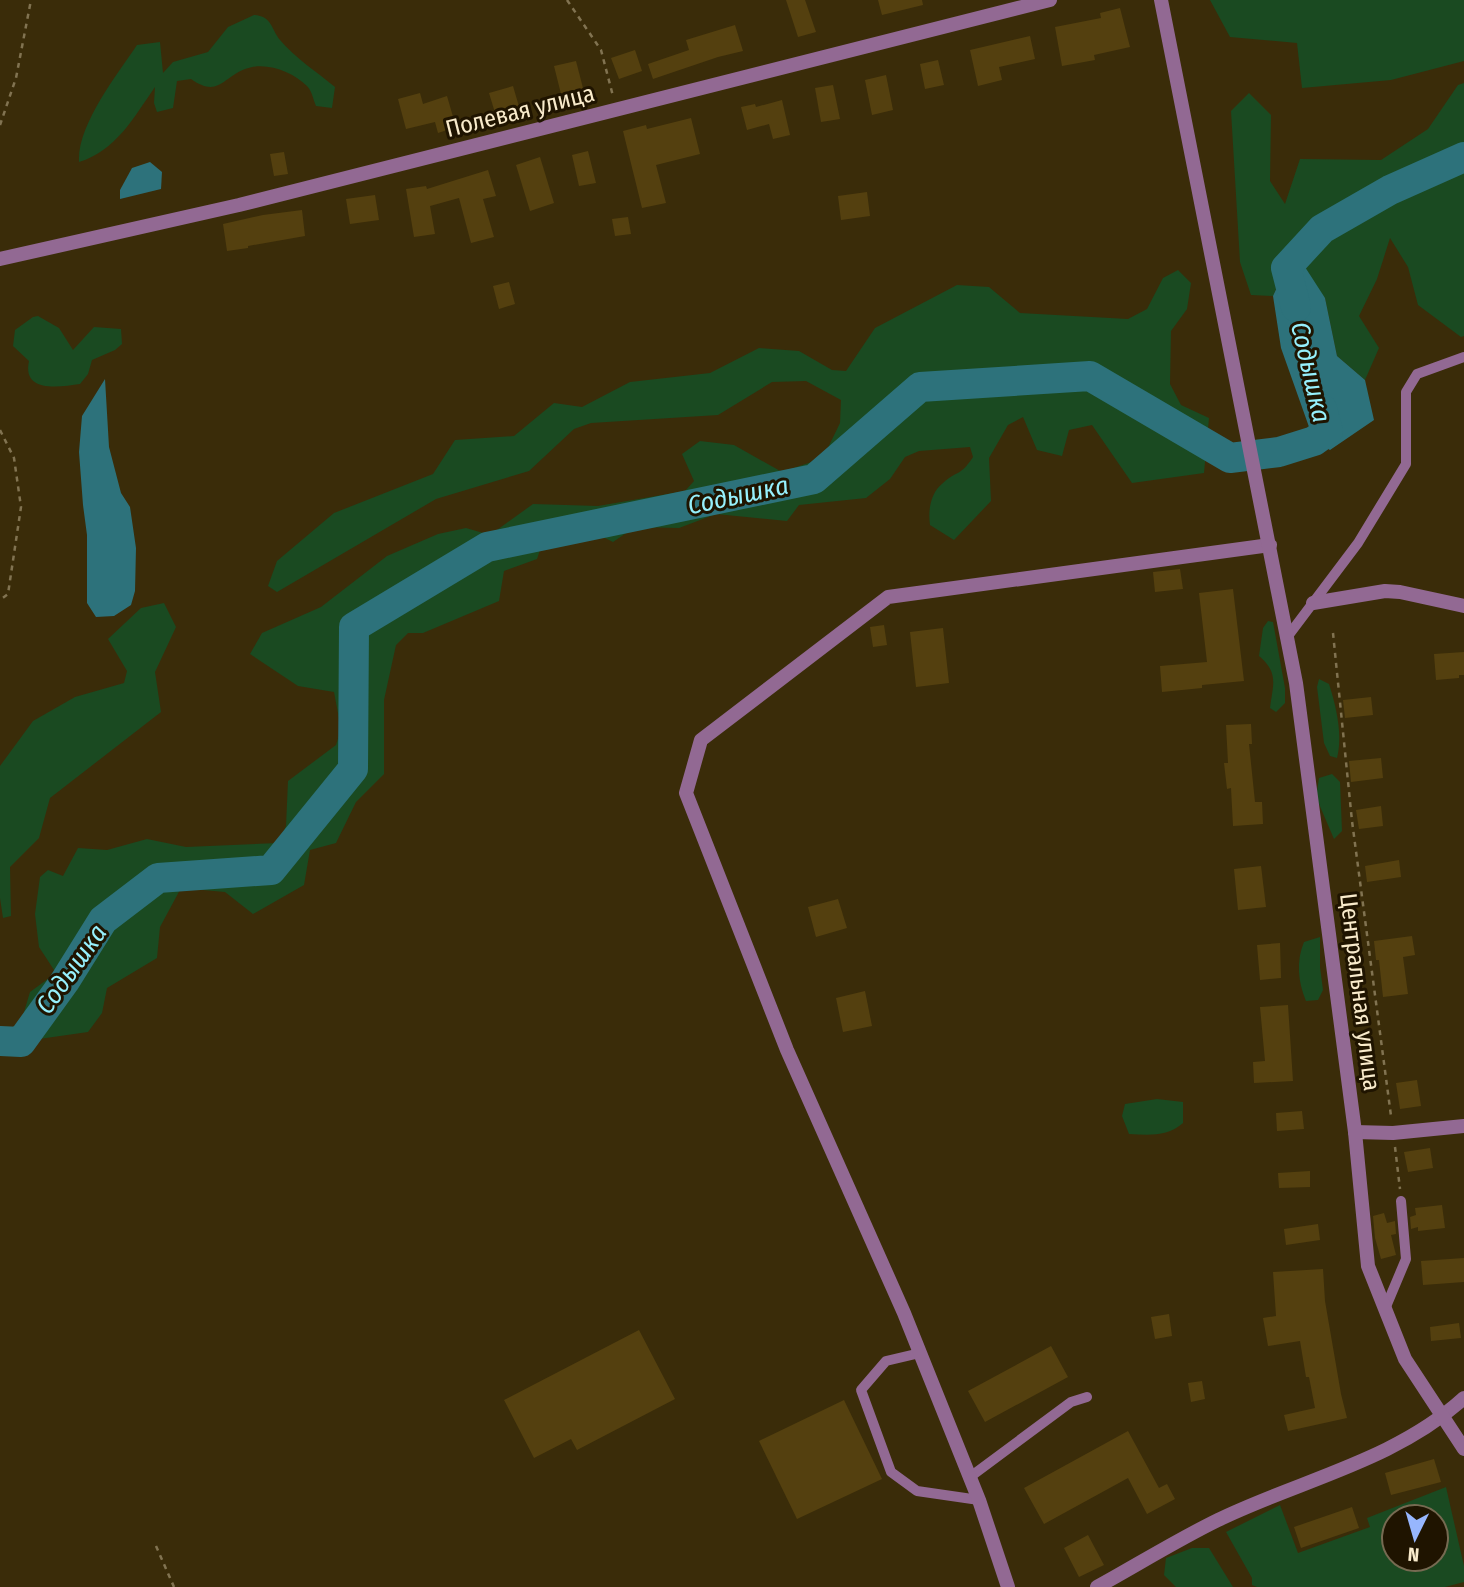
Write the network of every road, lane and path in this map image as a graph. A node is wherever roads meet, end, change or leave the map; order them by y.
1 (31, 0) edge
2 (567, 0) edge
3 (1050, 0) edge
4 (1161, 0) edge
5 (617, 110) junction
6 (0, 125) edge
7 (0, 259) edge
8 (1464, 357) edge
9 (0, 430) edge
10 (1270, 545) junction
11 (0, 600) edge
12 (1312, 603) junction
13 (1464, 606) edge
14 (1333, 633) dead end
15 (1287, 636) junction
16 (1464, 1126) edge
17 (1355, 1132) junction
18 (1393, 1133) junction
19 (1401, 1201) joint
20 (1385, 1309) junction
21 (920, 1353) junction
22 (1087, 1397) dead end
23 (1464, 1398) edge
24 (1443, 1417) junction
25 (1464, 1449) edge
26 (970, 1477) junction
27 (979, 1500) junction
28 (156, 1546) dead end
29 (174, 1587) edge
30 (1008, 1587) edge
31 (1097, 1587) edge

1 - 6 path
2 - 5 path
3 - 5 street, Полевая улица
4 - 10 street, Центральная улица
5 - 7 street, Полевая улица
8 - 12 lane
9 - 11 path
10 - 15 street, Центральная улица
10 - 21 street
12 - 13 street
12 - 15 lane
14 - 18 path
15 - 17 street, Центральная улица
16 - 18 street
17 - 18 street
17 - 20 street, Центральная улица
18 - 19 path
19 - 20 lane
20 - 24 street, Центральная улица
21 - 26 street
21 - 27 lane
22 - 26 lane
23 - 24 street
24 - 25 street, Центральная улица
24 - 31 street
26 - 27 street
27 - 30 street
28 - 29 path

